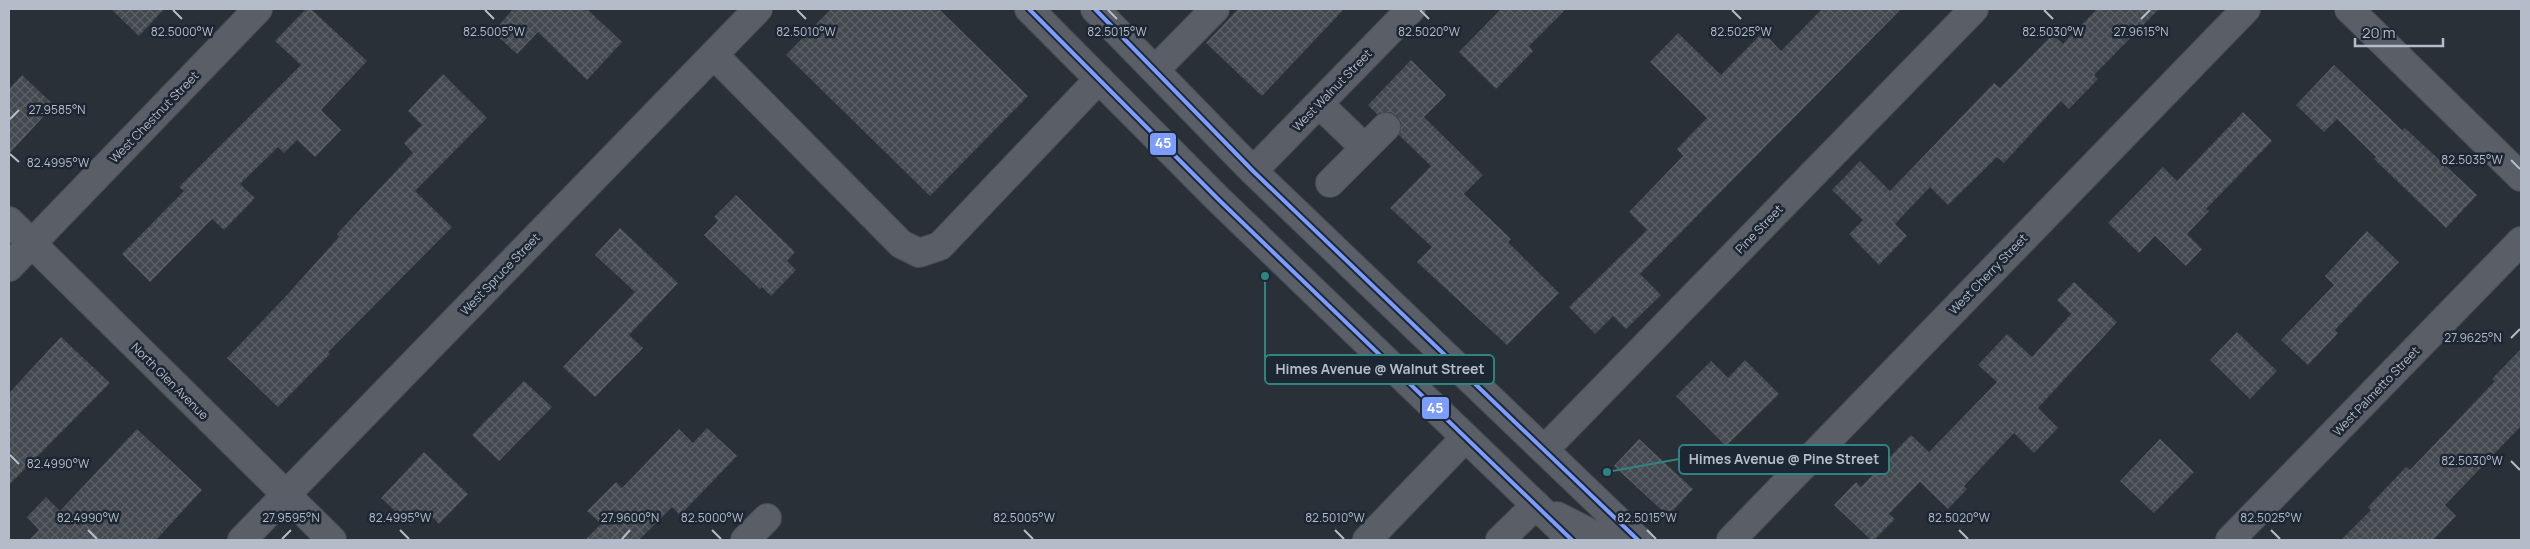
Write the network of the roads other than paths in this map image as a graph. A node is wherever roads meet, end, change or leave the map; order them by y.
1 (258, 9) edge
2 (758, 9) edge
3 (1029, 9) edge
4 (1095, 9) edge
5 (1214, 9) edge
6 (1411, 9) edge
7 (1974, 9) edge
8 (2246, 9) edge
9 (2349, 9) edge
10 (714, 54) junction
11 (1155, 70) junction
12 (1099, 79) junction
13 (1319, 104) junction
14 (1386, 127) dead end
15 (1365, 148) junction
16 (1254, 171) junction
17 (2521, 177) edge
18 (1330, 183) dead end
19 (9, 221) edge
20 (2521, 241) edge
21 (32, 244) junction
22 (9, 268) edge
23 (1465, 438) junction
24 (1544, 450) junction
25 (285, 495) junction
26 (1536, 505) junction
27 (767, 518) dead end
28 (242, 540) edge
29 (332, 540) edge
30 (745, 540) edge
31 (1367, 540) edge
32 (1500, 540) edge
33 (1572, 540) edge
34 (1604, 540) edge
35 (1638, 540) edge
36 (1731, 540) edge
37 (2230, 540) edge

1 - 21 street, West Chestnut Street
2 - 10 street, West Spruce Street
3 - 12 street
4 - 11 street
5 - 11 street
6 - 13 street, West Walnut Street
7 - 24 street, Pine Street
8 - 36 street, West Cherry Street
9 - 17 street
10 - 12 street
10 - 25 street, West Spruce Street
11 - 16 street
12 - 23 street
13 - 15 street
13 - 16 street, West Walnut Street
14 - 15 street
15 - 18 street
16 - 24 street
19 - 21 street, North Glen Avenue
20 - 37 street, West Palmetto Street
21 - 22 street, West Chestnut Street
21 - 25 street, North Glen Avenue
23 - 26 street
23 - 31 street
24 - 35 street
25 - 28 street, West Spruce Street
25 - 29 street, North Glen Avenue
26 - 32 street
26 - 33 street
26 - 34 street
27 - 30 street

